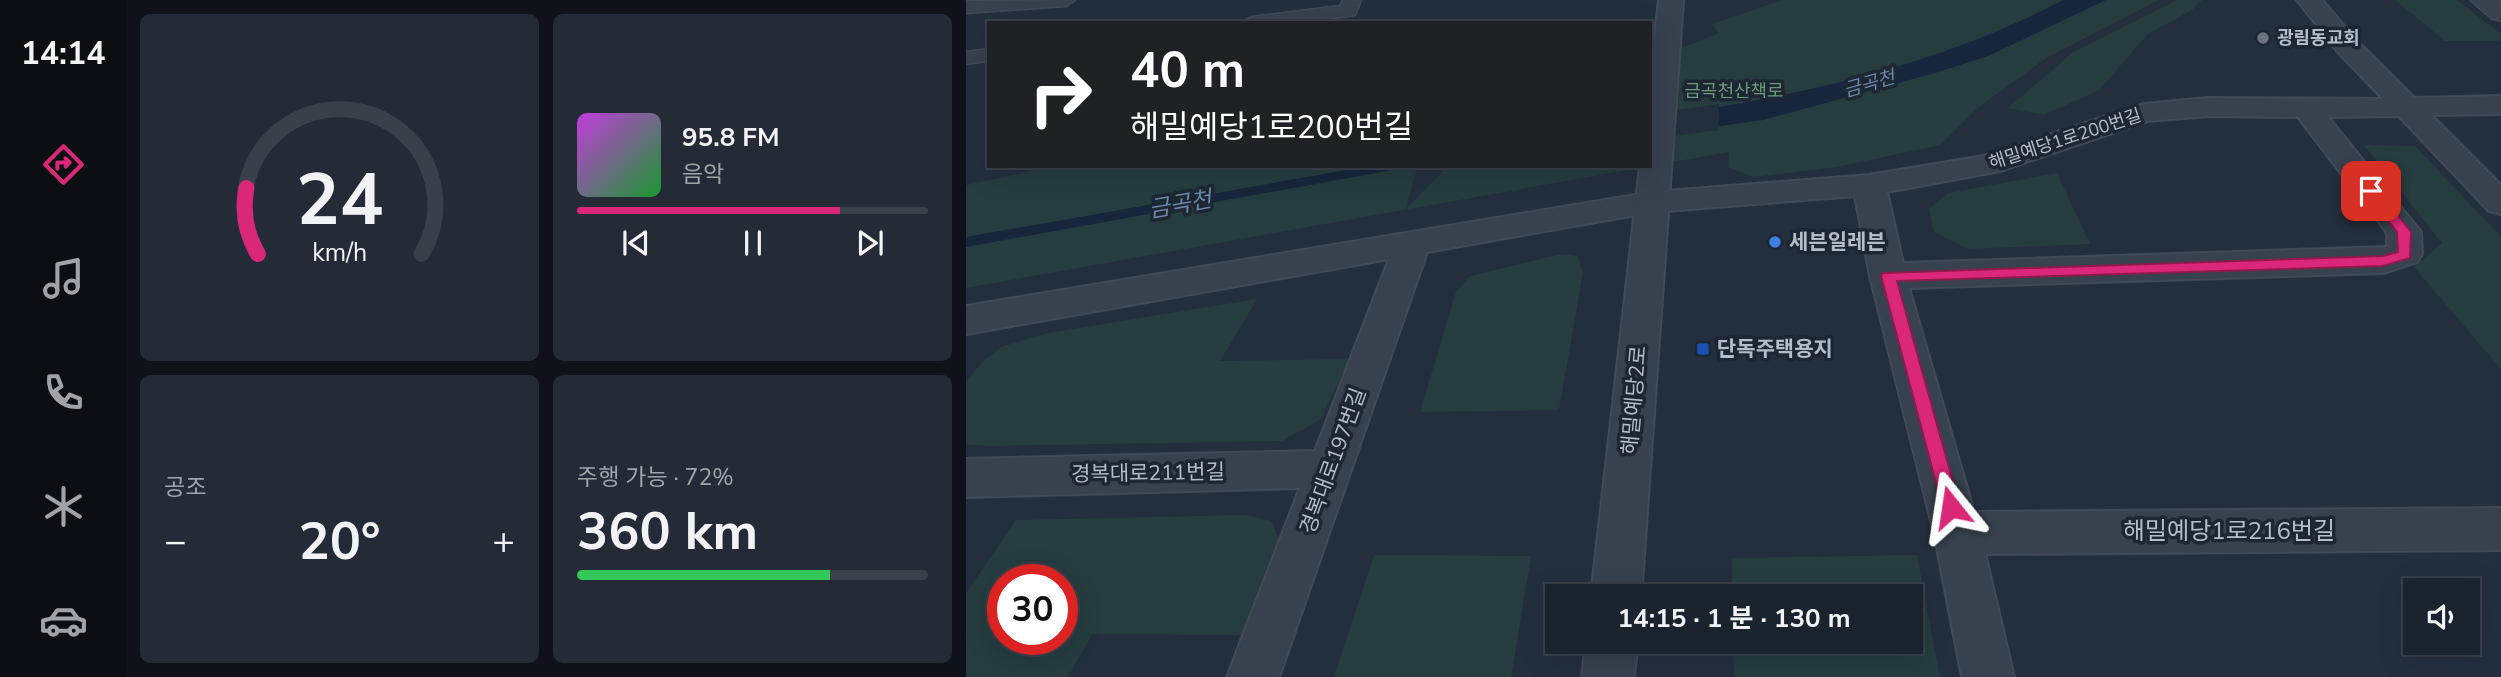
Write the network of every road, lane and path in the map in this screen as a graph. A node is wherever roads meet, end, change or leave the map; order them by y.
1 (1066, 0) edge
2 (1352, 0) edge
3 (1671, 0) edge
4 (2309, 0) edge
5 (2483, 0) edge
6 (966, 7) edge
7 (2501, 13) edge
8 (1267, 21) edge
9 (987, 55) edge
10 (966, 58) edge
11 (2501, 105) edge
12 (2405, 107) junction
13 (2305, 109) junction
14 (1869, 185) junction
15 (1653, 202) junction
16 (2501, 204) edge
17 (1412, 245) junction
18 (1888, 276) junction
19 (966, 320) edge
20 (1331, 469) junction
21 (966, 478) edge
22 (2501, 529) edge
23 (1958, 533) junction
24 (1617, 584) edge
25 (1611, 654) edge
26 (1253, 677) edge
27 (1608, 677) edge
28 (1988, 677) edge

1 - 6 lane
2 - 8 lane
3 - 15 street, 해밀예당2로
4 - 12 street
5 - 7 street
9 - 10 lane
11 - 12 street, 해밀예당1로200번길
12 - 13 street, 해밀예당1로200번길
12 - 16 street
13 - 14 street, 해밀예당1로200번길
13 - 18 street
14 - 15 street, 해밀예당1로200번길
14 - 18 street
15 - 17 street
15 - 24 street, 해밀예당2로
17 - 19 street
17 - 20 street, 경복대로197번길
18 - 23 street
20 - 21 street, 경복대로211번길
20 - 26 street, 경복대로197번길
22 - 23 street, 해밀예당1로216번길
23 - 28 street
25 - 27 street

